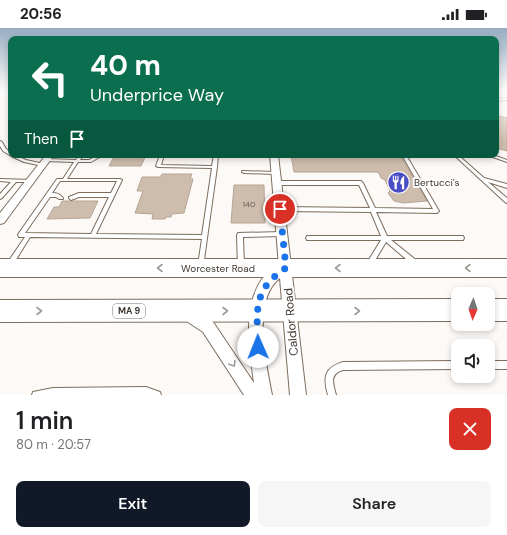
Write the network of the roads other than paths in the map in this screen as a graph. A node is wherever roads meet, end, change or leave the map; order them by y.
1 (0, 142) edge
2 (8, 152) edge
3 (18, 158) edge
4 (96, 158) edge
5 (161, 158) edge
6 (216, 158) edge
7 (274, 158) edge
8 (406, 158) edge
9 (459, 158) edge
10 (46, 160) edge
11 (77, 160) junction
12 (215, 167) junction
13 (244, 172) dead end
14 (276, 173) junction
15 (482, 179) junction
16 (0, 180) edge
17 (14, 180) junction
18 (31, 180) junction
19 (64, 180) junction
20 (277, 183) junction
21 (507, 186) edge
22 (64, 193) dead end
23 (49, 195) junction
24 (112, 196) junction
25 (0, 197) edge
26 (71, 198) dead end
27 (507, 201) edge
28 (280, 209) junction
29 (373, 210) junction
30 (0, 220) edge
31 (282, 234) junction
32 (29, 235) junction
33 (93, 235) junction
34 (205, 237) junction
35 (309, 238) dead end
36 (384, 238) junction
37 (461, 238) dead end
38 (3, 268) edge
39 (200, 268) junction
40 (241, 268) junction
41 (286, 268) junction
42 (367, 268) junction
43 (421, 268) junction
44 (507, 268) edge
45 (451, 310) edge
46 (495, 310) edge
47 (507, 310) edge
48 (0, 311) edge
49 (177, 311) junction
50 (257, 311) junction
51 (290, 311) junction
52 (451, 365) edge
53 (495, 365) edge
54 (507, 365) edge
55 (36, 395) edge
56 (157, 395) edge
57 (253, 395) edge
58 (264, 395) edge
59 (298, 395) edge
60 (332, 395) edge

1 - 2 lane
3 - 10 lane
4 - 11 lane
5 - 12 lane
6 - 12 lane
7 - 14 street
8 - 29 lane
9 - 15 lane
10 - 11 lane
10 - 18 street
11 - 19 lane
12 - 34 lane
13 - 14 lane
14 - 20 street
15 - 21 lane
15 - 27 lane
16 - 17 lane
17 - 18 lane
17 - 25 lane
18 - 30 street
19 - 23 lane
19 - 24 lane
20 - 28 street
20 - 29 lane
22 - 23 lane
23 - 32 lane
24 - 26 lane
24 - 33 lane
28 - 29 lane
28 - 31 street
29 - 36 lane
31 - 40 lane
31 - 41 street
32 - 33 lane
32 - 38 lane
33 - 34 lane
34 - 39 lane
35 - 36 lane
36 - 37 lane
36 - 42 lane
36 - 43 lane
39 -> 38 highway, Worcester Road
39 - 40 highway, Worcester Road
40 - 41 highway, Worcester Road
42 -> 41 highway, Worcester Road
41 - 50 street, Caldor Road
41 - 51 street, Caldor Road
42 - 43 highway, Worcester Road
44 -> 43 highway, Worcester Road
51 -> 45 highway, MA 9
46 - 47 highway
48 -> 49 highway, MA 9
49 -> 50 highway, MA 9
49 -> 57 street
50 - 51 highway, MA 9
50 - 58 street, Caldor Road
51 - 59 street, Caldor Road
52 - 60 lane
53 - 54 lane
55 - 56 lane

